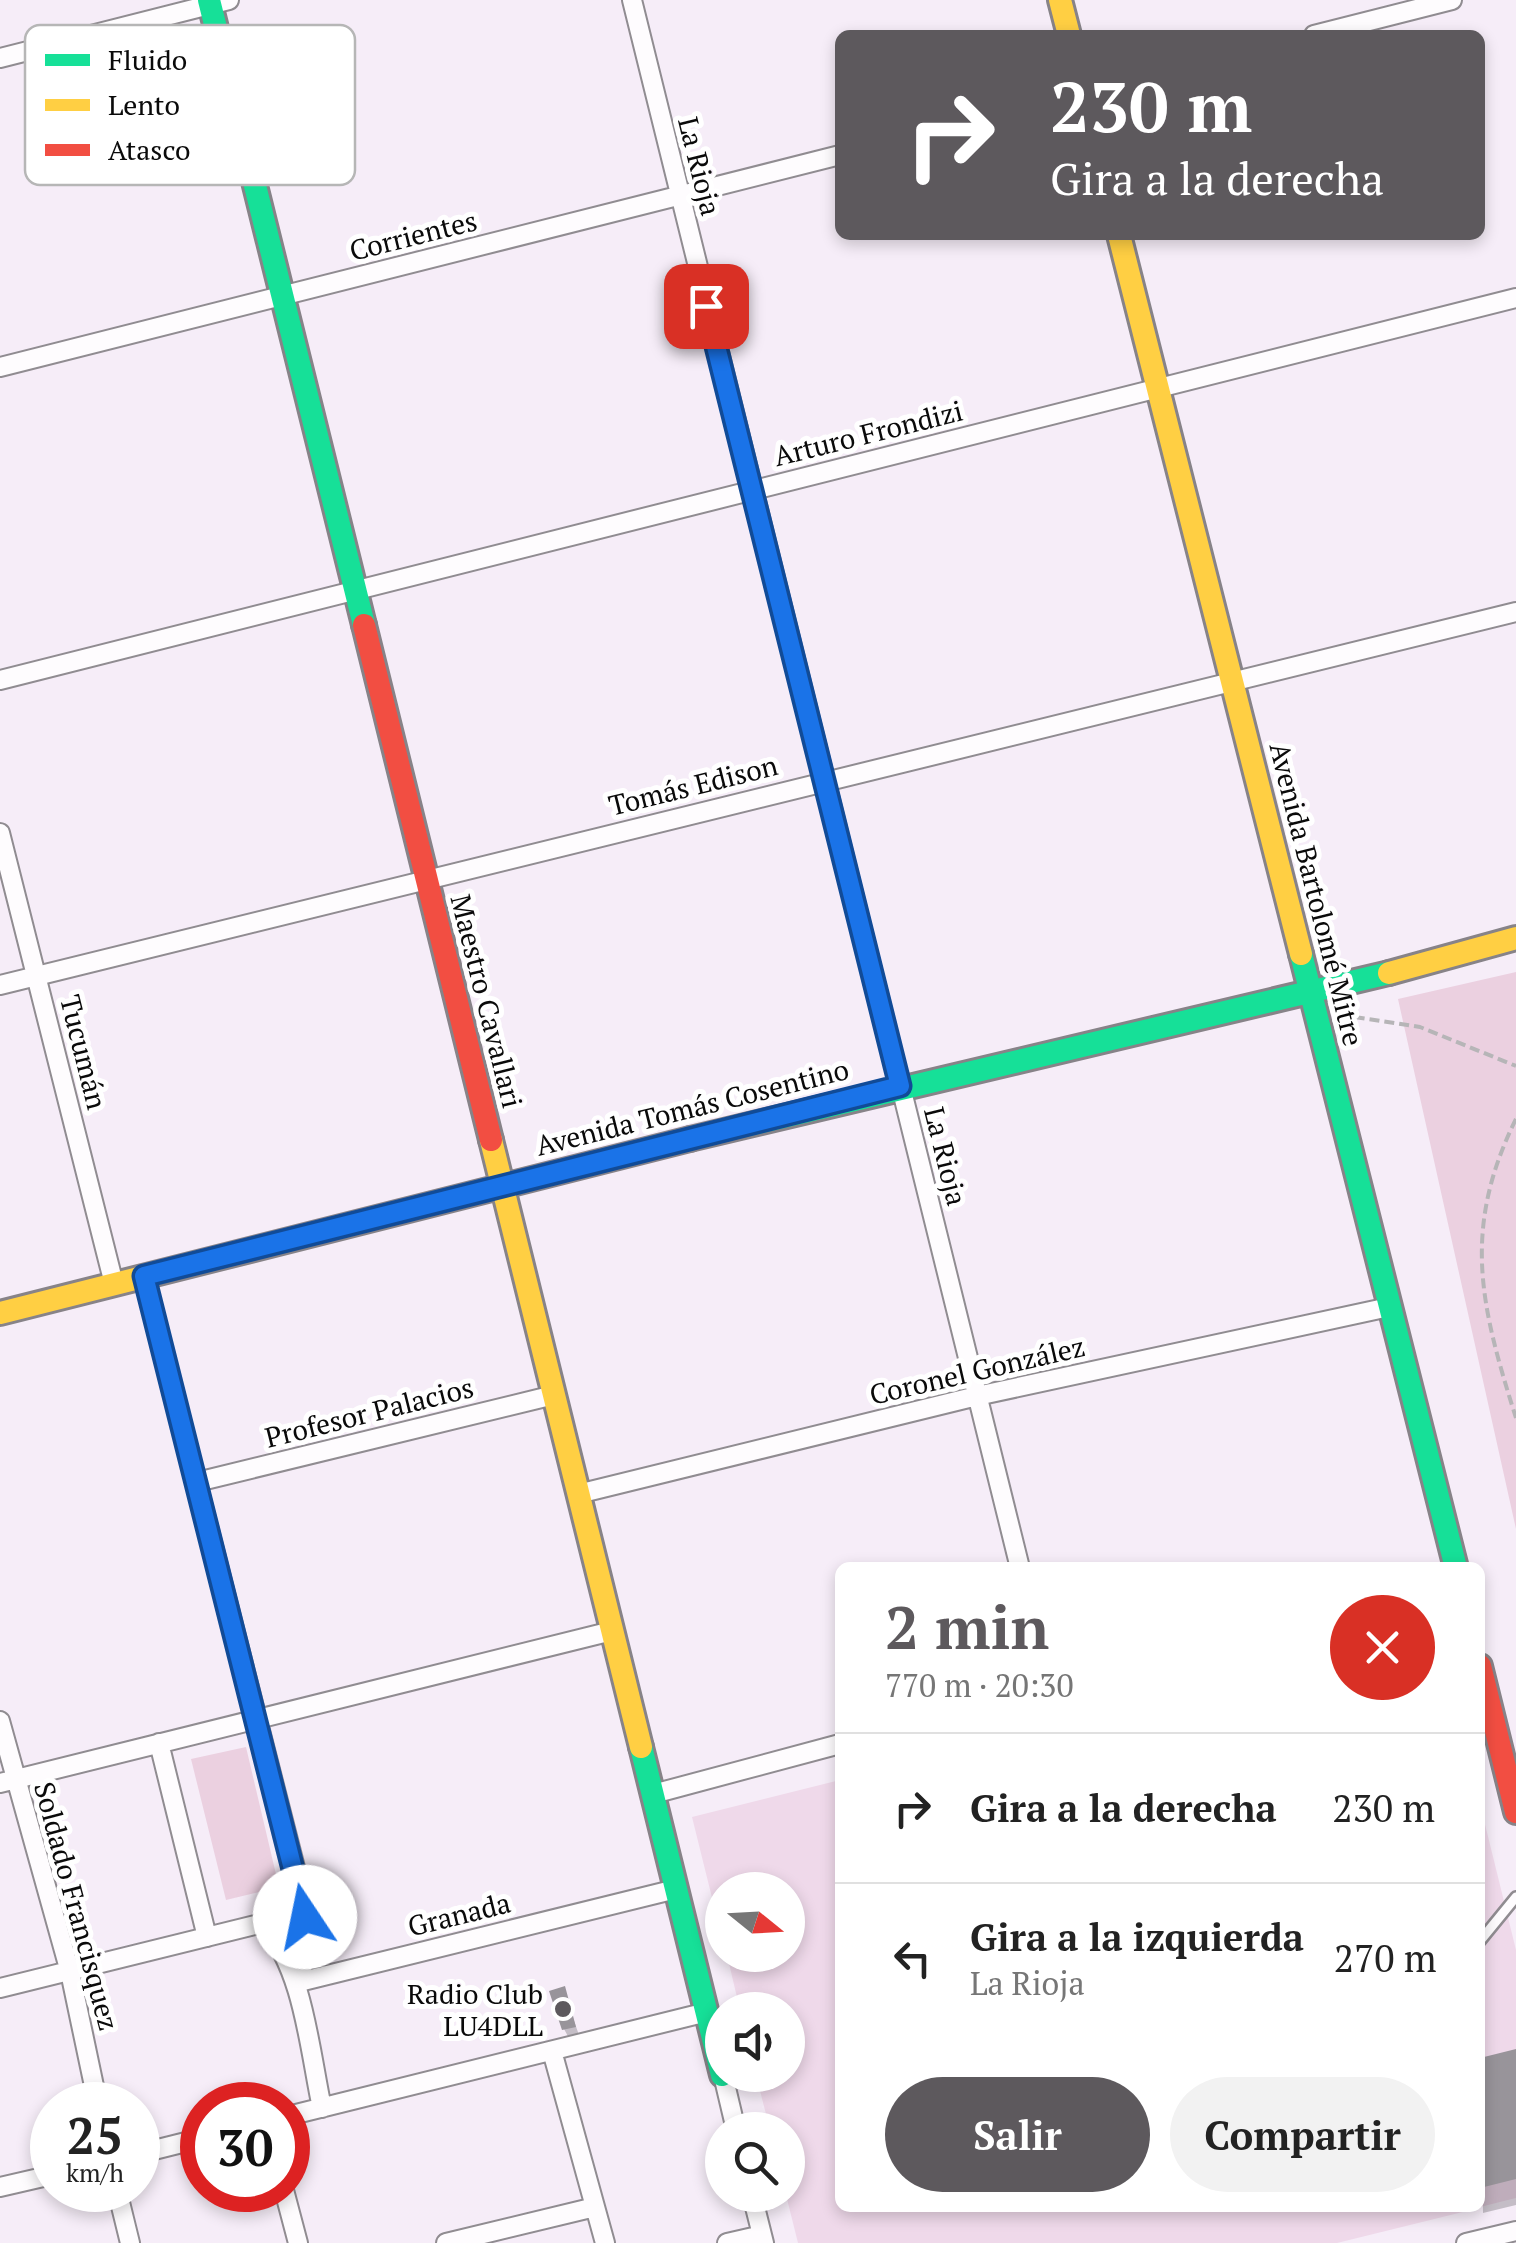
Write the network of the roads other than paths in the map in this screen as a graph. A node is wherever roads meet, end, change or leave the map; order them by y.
1 (632, 0) edge
2 (1060, 0) edge
3 (1452, 0) edge
4 (216, 2) edge
5 (127, 25) edge
6 (1068, 30) edge
7 (1334, 30) edge
8 (25, 52) edge
9 (0, 58) edge
10 (835, 156) edge
11 (256, 185) edge
12 (679, 196) junction
13 (1121, 240) edge
14 (280, 296) junction
15 (1516, 298) edge
16 (0, 367) edge
17 (1157, 388) junction
18 (752, 490) junction
19 (354, 590) junction
20 (1516, 612) edge
21 (0, 680) edge
22 (1234, 684) junction
23 (824, 781) junction
24 (0, 833) edge
25 (426, 880) junction
26 (1516, 938) edge
27 (36, 976) junction
28 (0, 985) edge
29 (1310, 994) junction
30 (900, 1086) junction
31 (502, 1186) junction
32 (144, 1276) junction
33 (114, 1284) junction
34 (1390, 1307) junction
35 (0, 1313) edge
36 (554, 1395) junction
37 (978, 1396) junction
38 (197, 1482) junction
39 (578, 1494) junction
40 (1019, 1562) edge
41 (1454, 1562) edge
42 (612, 1631) junction
43 (1485, 1686) edge
44 (258, 1719) junction
45 (0, 1721) edge
46 (160, 1743) junction
47 (835, 1745) edge
48 (7, 1781) edge
49 (653, 1794) junction
50 (1516, 1812) edge
51 (676, 1889) junction
52 (1516, 1897) edge
53 (1485, 1934) edge
54 (207, 1937) junction
55 (70, 1972) junction
56 (295, 1983) junction
57 (0, 1988) edge
58 (705, 2004) edge
59 (705, 2013) edge
60 (552, 2051) junction
61 (93, 2082) edge
62 (322, 2108) junction
63 (310, 2111) edge
64 (30, 2180) edge
65 (0, 2187) edge
66 (595, 2206) junction
67 (122, 2212) edge
68 (290, 2212) edge
69 (756, 2212) edge
70 (1516, 2231) edge
71 (763, 2239) edge
72 (130, 2243) edge
73 (298, 2243) edge
74 (446, 2243) edge
75 (605, 2243) edge
76 (727, 2243) edge
77 (1466, 2243) edge

1 - 12 street, La Rioja
2 - 6 street
3 - 7 street
4 - 5 street
8 - 9 street
10 - 12 street, Corrientes
11 - 14 street, Maestro Cavallari
12 - 14 street, Corrientes
12 - 18 street, La Rioja
13 - 17 street, Avenida Bartolomé Mitre
14 - 16 street, Corrientes
14 - 19 street, Maestro Cavallari
15 - 17 street, Arturo Frondizi
17 - 18 street, Arturo Frondizi
17 - 22 street, Avenida Bartolomé Mitre
18 - 19 street, Arturo Frondizi
18 - 23 street, La Rioja
19 - 21 street, Arturo Frondizi
19 - 25 street, Maestro Cavallari
20 - 22 street, Tomás Edison
22 - 23 street, Tomás Edison
22 - 29 street, Avenida Bartolomé Mitre
23 - 25 street, Tomás Edison
23 - 30 street, La Rioja
24 - 27 street, Tucumán
25 - 27 street, Tomás Edison
25 - 31 street, Maestro Cavallari
26 - 29 street, Avenida Tomás Cosentino
27 - 28 street, Tomás Edison
27 - 33 street, Tucumán
29 - 30 street, Avenida Tomás Cosentino
29 - 34 street, Avenida Bartolomé Mitre
30 - 31 street, Avenida Tomás Cosentino
30 - 37 street, La Rioja
31 - 32 street, Avenida Tomás Cosentino
31 - 36 street, Maestro Cavallari
32 - 33 street, Avenida Tomás Cosentino
32 - 38 street
33 - 35 street, Avenida Tomás Cosentino
34 - 37 street, Coronel González
34 - 41 street, Avenida Bartolomé Mitre
36 - 38 street, Profesor Palacios
36 - 39 street, Maestro Cavallari
37 - 39 street, Coronel González
37 - 40 street, La Rioja
38 - 44 street
39 - 42 street, Maestro Cavallari
42 - 44 street
42 - 49 street, Maestro Cavallari
43 - 50 street
44 - 46 street
44 - 56 street
45 - 48 street, Soldado Francisquez
46 - 48 street
46 - 54 street
47 - 49 street
48 - 55 street, Soldado Francisquez
49 - 51 street, Maestro Cavallari
51 - 56 street, Granada
51 - 58 street, Maestro Cavallari
52 - 53 lane
54 - 55 street
54 - 56 street
55 - 57 street
55 - 61 street, Soldado Francisquez
56 - 62 street
59 - 60 street
60 - 62 street
60 - 66 street
62 - 63 street
64 - 65 street
66 - 74 street
66 - 75 street
67 - 72 street
68 - 73 street
69 - 71 street
70 - 77 street
71 - 76 street

